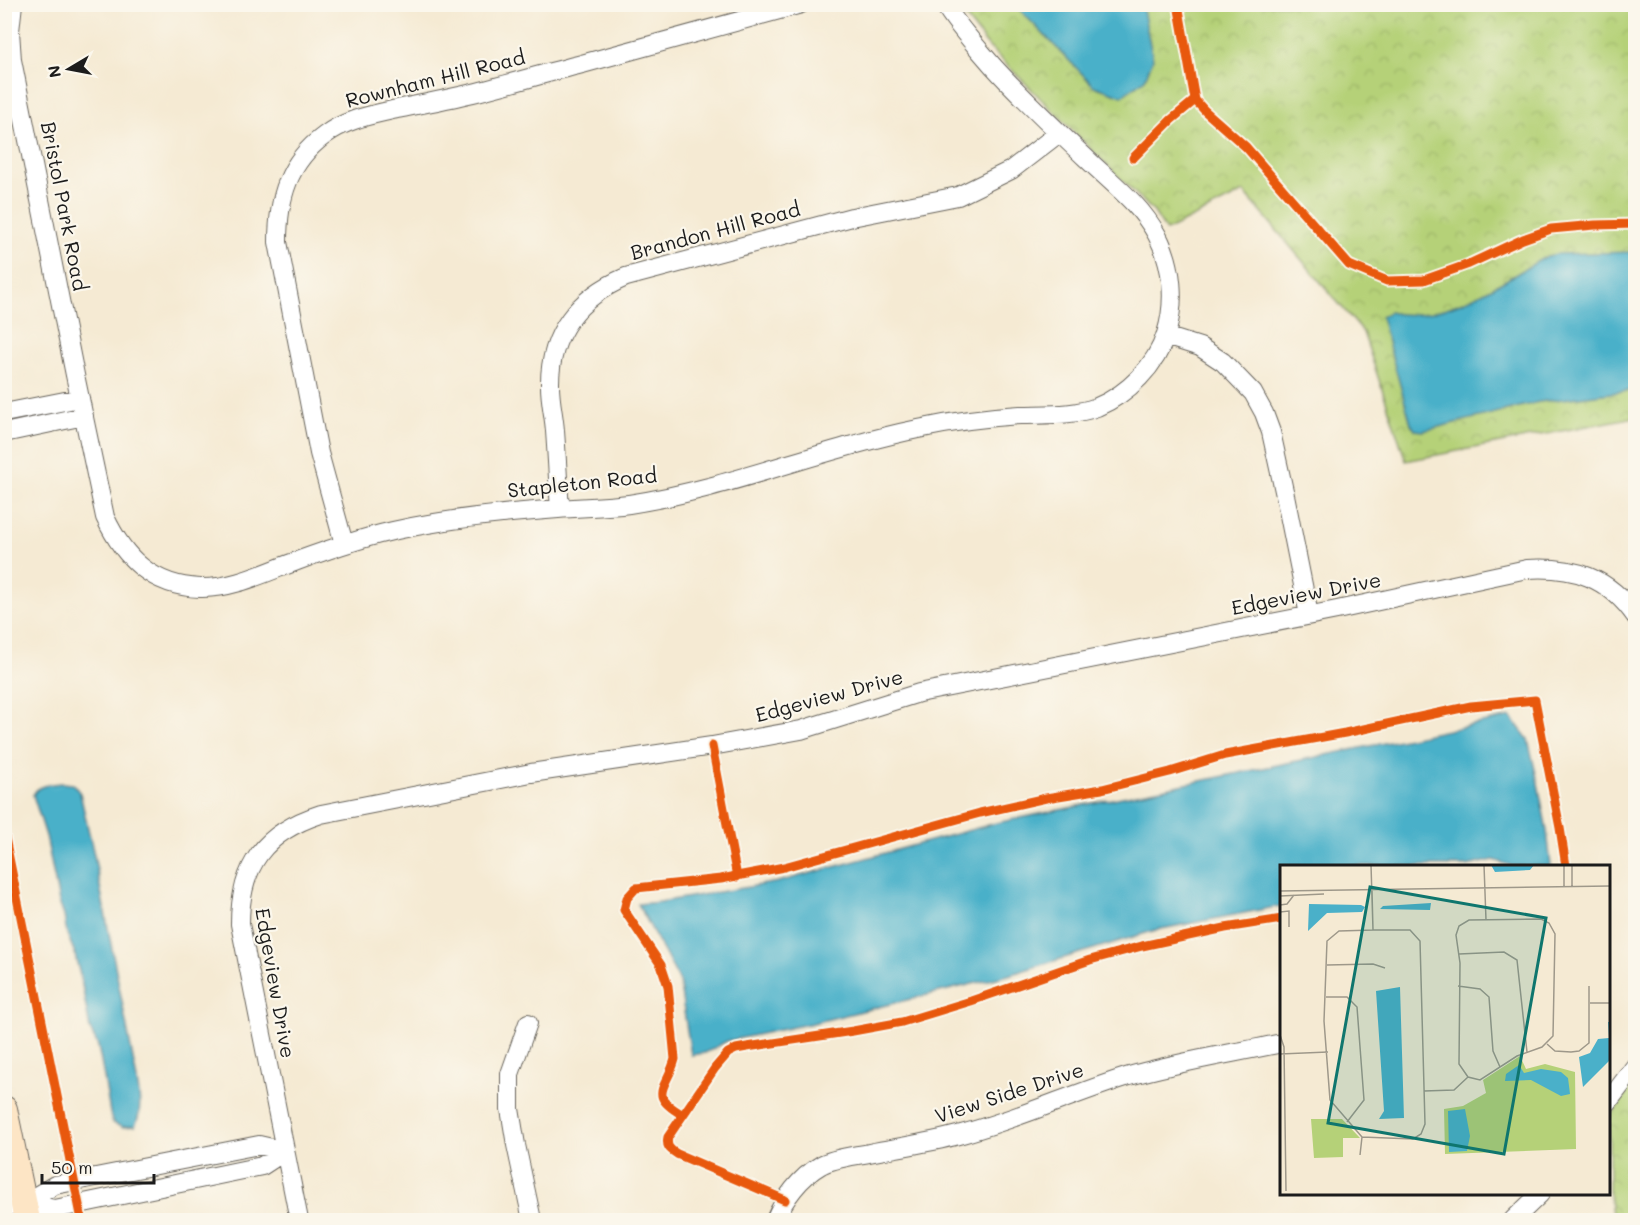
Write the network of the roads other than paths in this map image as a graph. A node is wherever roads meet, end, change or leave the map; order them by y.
1 (13, 4) edge
2 (801, 4) edge
3 (944, 4) edge
4 (1059, 133) junction
5 (1165, 336) junction
6 (82, 407) junction
7 (4, 412) edge
8 (4, 433) edge
9 (560, 509) junction
10 (344, 544) junction
11 (1309, 615) junction
12 (1635, 617) edge
13 (528, 1023) dead end
14 (1280, 1043) edge
15 (1635, 1065) edge
16 (1610, 1101) edge
17 (4, 1109) edge
18 (285, 1151) junction
19 (1539, 1195) edge
20 (18, 1210) edge
21 (299, 1221) edge
22 (532, 1221) edge
23 (775, 1221) edge
24 (1513, 1221) edge

1 - 6 street, Bristol Park Road
2 - 10 street, Rownham Hill Road
3 - 4 street
4 - 5 street
4 - 9 street, Brandon Hill Road
5 - 9 street, Stapleton Road
5 - 11 street
6 - 7 street
6 - 8 street
6 - 10 street, Stapleton Road
9 - 10 street, Stapleton Road
11 - 12 street, Edgeview Drive
11 - 18 street, Edgeview Drive
13 - 22 street
14 - 23 street, View Side Drive
15 - 16 street
17 - 20 main road
18 - 20 street
18 - 21 street, Edgeview Drive
19 - 24 street

